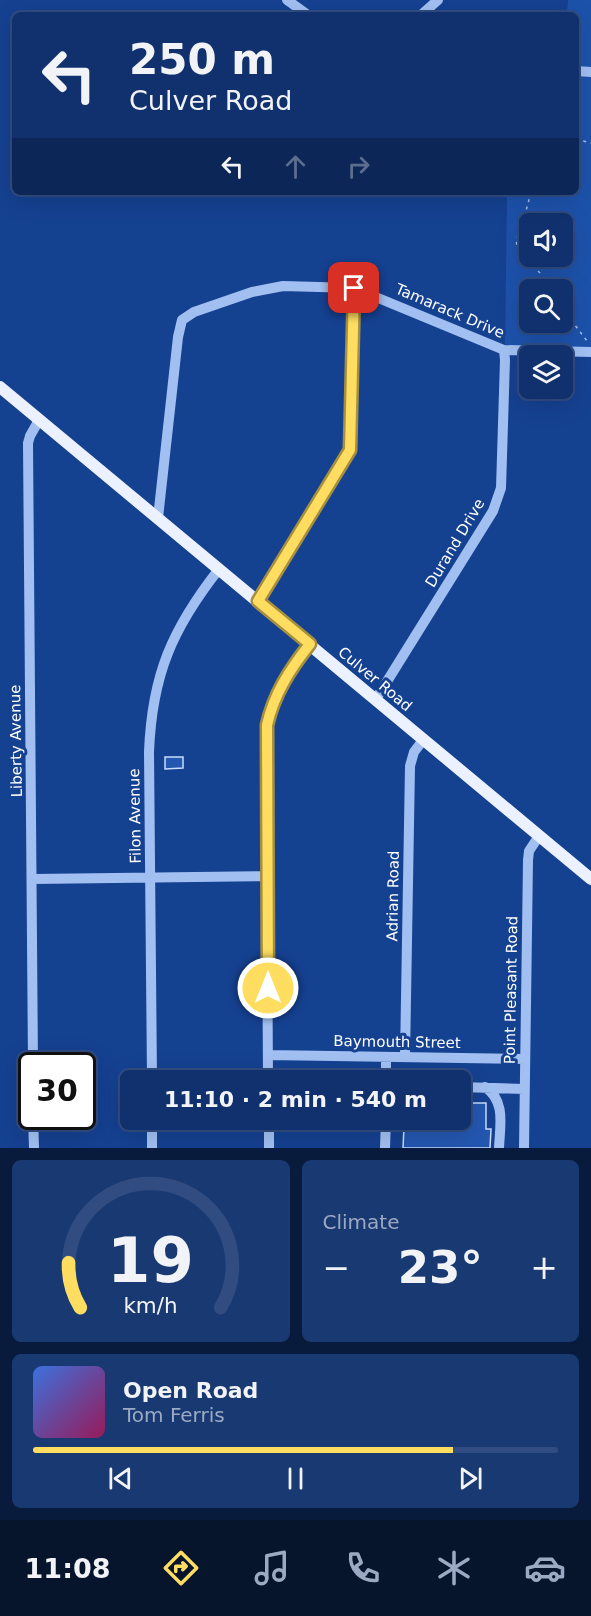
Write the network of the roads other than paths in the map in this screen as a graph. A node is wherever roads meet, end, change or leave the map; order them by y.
1 (287, 0) edge
2 (438, 0) edge
3 (304, 12) edge
4 (424, 12) edge
5 (354, 288) junction
6 (504, 350) junction
7 (591, 352) edge
8 (0, 387) edge
9 (39, 420) junction
10 (158, 518) junction
11 (219, 569) junction
12 (258, 601) junction
13 (310, 644) junction
14 (376, 699) junction
15 (423, 740) junction
16 (539, 836) junction
17 (267, 876) junction
18 (150, 878) junction
19 (33, 879) junction
20 (591, 879) edge
21 (33, 1052) edge
22 (268, 1055) junction
23 (386, 1057) junction
24 (405, 1057) junction
25 (525, 1059) junction
26 (152, 1070) edge
27 (268, 1070) edge
28 (386, 1070) edge
29 (471, 1087) edge
30 (485, 1087) junction
31 (525, 1089) junction
32 (33, 1130) edge
33 (152, 1130) edge
34 (269, 1130) edge
35 (386, 1130) edge
36 (34, 1148) edge
37 (152, 1148) edge
38 (269, 1148) edge
39 (385, 1148) edge
40 (499, 1148) edge
41 (524, 1148) edge

1 - 3 street
2 - 4 street
5 - 6 street, Tamarack Drive
5 - 10 street, Tamarack Drive
5 - 12 street
6 - 7 street, Tamarack Drive
6 - 14 street, Durand Drive
8 - 9 main road, Culver Road
9 - 10 main road, Culver Road
9 - 19 street, Liberty Avenue
10 - 11 main road, Culver Road
11 - 12 main road, Culver Road
11 - 18 street, Filon Avenue
12 - 13 main road, Culver Road
13 - 14 main road, Culver Road
13 - 17 street
14 - 15 main road, Culver Road
15 - 16 main road, Culver Road
15 - 24 street, Adrian Road
16 - 20 main road, Culver Road
16 - 25 street, Point Pleasant Road
17 - 18 street
17 - 22 street
18 - 19 street
18 - 26 street, Filon Avenue
19 - 21 street, Liberty Avenue
22 - 23 street, Baymouth Street
22 - 27 street
23 - 24 street, Baymouth Street
23 - 28 street
24 - 25 street, Baymouth Street
25 - 31 street, Point Pleasant Road
29 - 30 street
30 - 31 street
30 - 40 street
31 - 41 street, Point Pleasant Road
32 - 36 street
33 - 37 street
34 - 38 street
35 - 39 street

